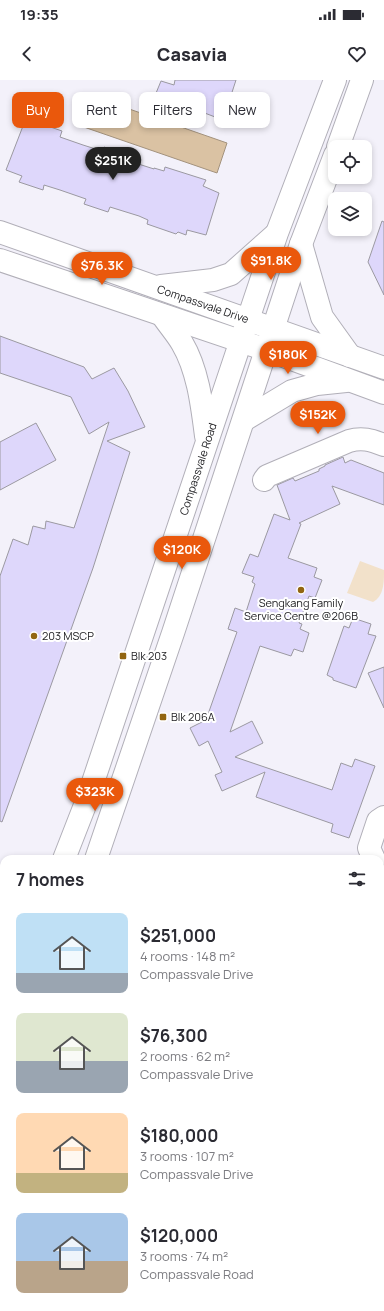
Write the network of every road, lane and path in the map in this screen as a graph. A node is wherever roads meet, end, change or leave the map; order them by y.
1 (335, 80) edge
2 (362, 80) edge
3 (341, 140) edge
4 (328, 173) edge
5 (0, 232) edge
6 (277, 233) junction
7 (301, 244) junction
8 (0, 260) edge
9 (156, 287) junction
10 (162, 315) junction
11 (248, 320) junction
12 (273, 328) junction
13 (240, 341) junction
14 (267, 350) junction
15 (350, 356) junction
16 (384, 368) edge
17 (349, 380) junction
18 (384, 393) edge
19 (244, 420) junction
20 (207, 441) junction
21 (384, 445) edge
22 (264, 480) dead end
23 (384, 817) edge
24 (66, 855) edge
25 (97, 855) edge
26 (372, 855) edge

1 - 6 street, Compassvale Road
2 - 3 street
4 - 7 street
5 - 9 street, Compassvale Drive
6 - 9 street
6 - 11 street, Compassvale Road
7 - 12 street
7 - 15 street
8 - 10 street
9 - 11 street, Compassvale Drive
10 - 13 street
10 - 20 street
11 - 12 street, Compassvale Drive
11 - 13 street, Compassvale Road
12 - 14 street
12 - 15 street, Compassvale Drive
13 - 14 street
13 - 20 street, Compassvale Road
14 - 17 street
14 - 19 street
15 - 16 street, Compassvale Drive
17 - 18 street
17 - 19 street
19 - 25 street
20 - 24 street, Compassvale Road
21 - 22 street
23 - 26 street

